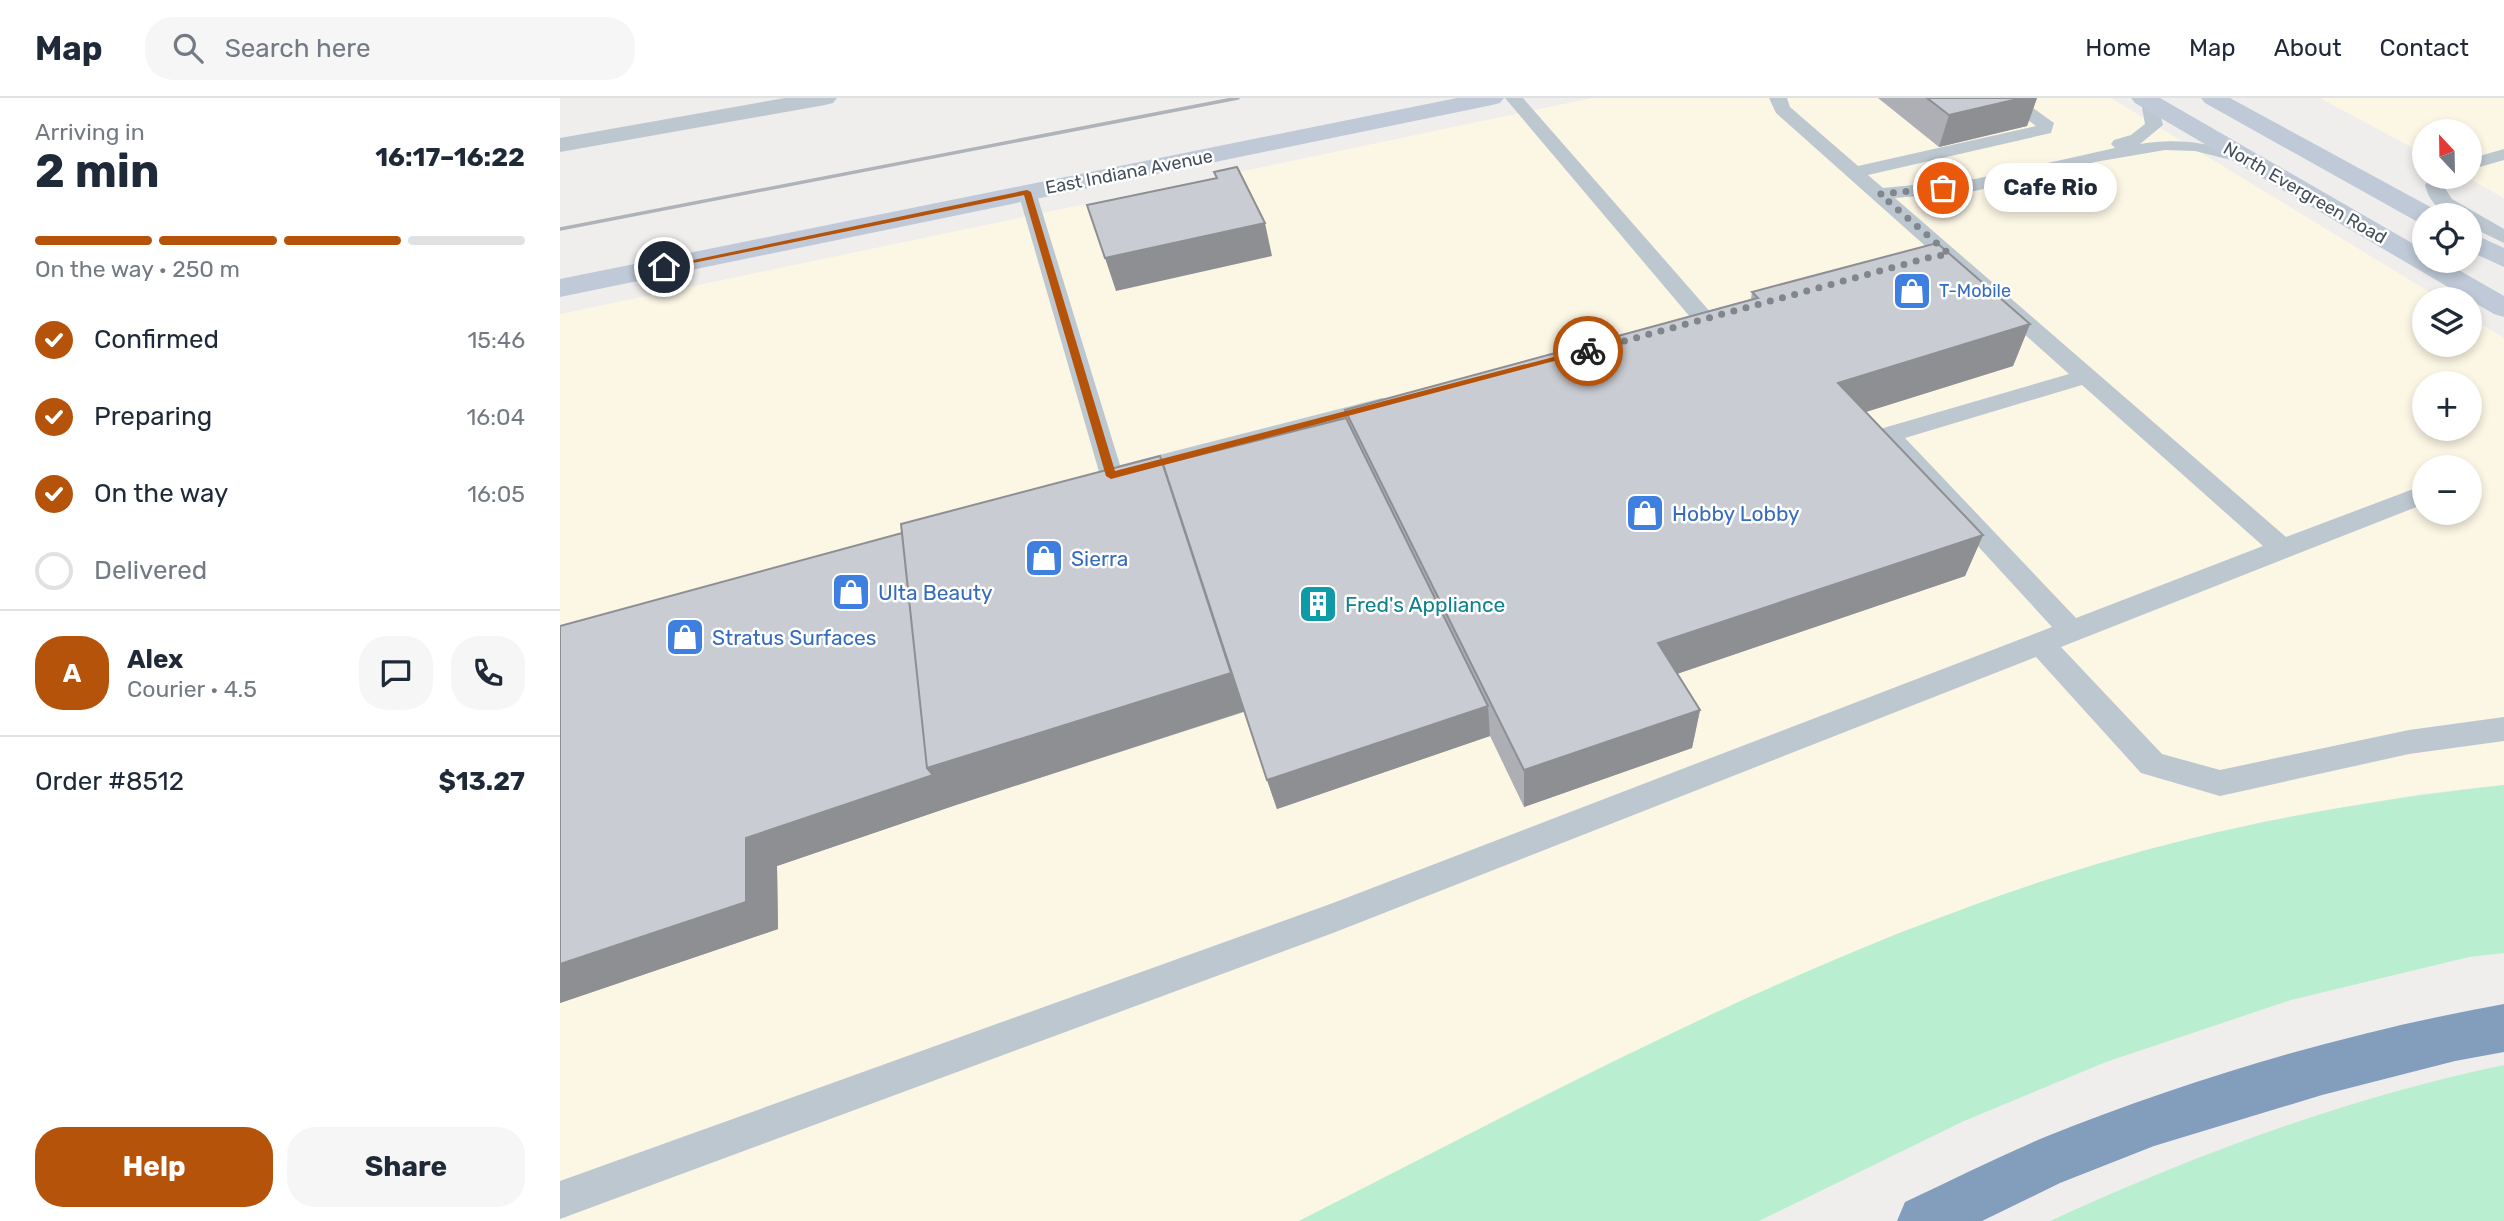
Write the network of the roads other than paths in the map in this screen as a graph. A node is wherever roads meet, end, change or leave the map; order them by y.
1 (825, 98) edge
2 (1492, 98) edge
3 (1514, 98) edge
4 (2007, 98) edge
5 (2213, 98) edge
6 (2147, 100) edge
7 (1780, 104) edge
8 (560, 145) edge
9 (2504, 154) edge
10 (2095, 157) junction
11 (2247, 159) junction
12 (2482, 161) edge
13 (1856, 172) junction
14 (2434, 189) edge
15 (1027, 192) junction
16 (1880, 194) junction
17 (2445, 203) edge
18 (2412, 208) edge
19 (2482, 225) edge
20 (2504, 237) edge
21 (2482, 247) edge
22 (1949, 254) junction
23 (2504, 259) edge
24 (1918, 260) edge
25 (560, 288) edge
26 (2504, 308) edge
27 (1728, 312) edge
28 (1704, 319) junction
29 (1680, 326) edge
30 (2087, 376) junction
31 (1402, 400) edge
32 (1111, 476) junction
33 (1087, 482) edge
34 (2412, 499) edge
35 (2283, 549) junction
36 (2072, 631) junction
37 (2040, 643) junction
38 (2504, 729) edge
39 (2504, 1028) edge
40 (560, 1200) edge
41 (1924, 1221) edge

1 - 8 street
2 - 15 main road, East Indiana Avenue
3 - 28 lane
4 - 13 lane
5 - 18 main road, North Evergreen Road
6 - 10 lane
6 - 11 main road, North Evergreen Road
7 - 13 lane
9 - 12 lane
10 - 11 lane
10 - 16 lane
11 - 26 main road, North Evergreen Road
13 - 16 lane
14 - 17 lane
15 - 25 main road, East Indiana Avenue
15 - 32 lane
16 - 22 lane
19 - 20 lane
21 - 23 main road
22 - 24 lane
22 - 30 lane
27 - 28 lane
28 - 29 lane
30 - 35 lane
30 - 36 lane
31 - 32 lane
32 - 33 lane
34 - 35 lane
35 - 36 lane
36 - 37 lane
37 - 38 lane
37 - 40 lane
39 - 41 highway

